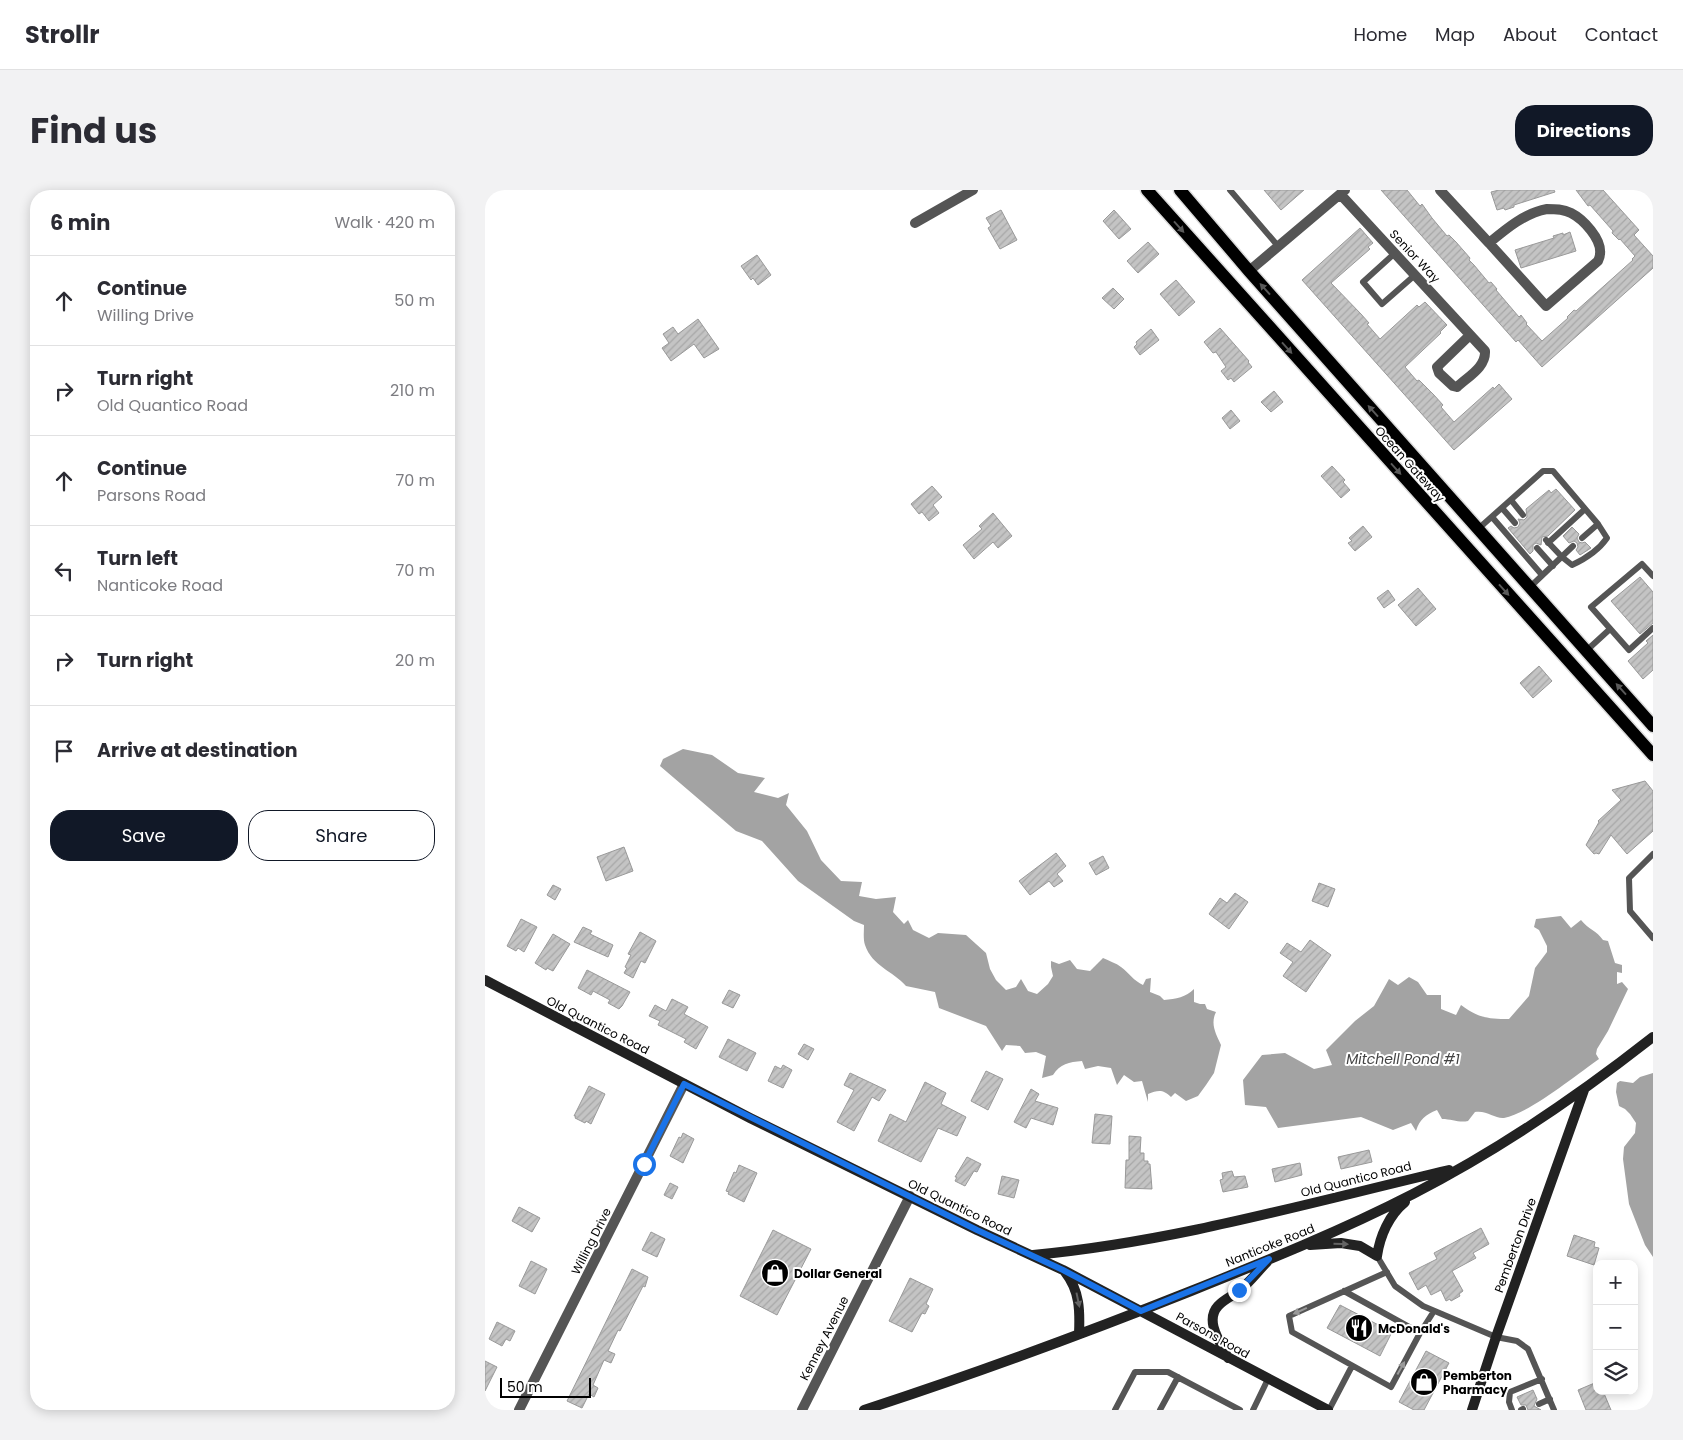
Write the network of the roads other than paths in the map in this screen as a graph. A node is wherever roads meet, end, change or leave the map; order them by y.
1 (973, 190) edge
2 (1147, 190) edge
3 (1180, 190) edge
4 (1230, 190) edge
5 (1440, 190) edge
6 (1343, 192) edge
7 (915, 223) dead end
8 (1489, 243) junction
9 (1278, 246) junction
10 (1395, 253) junction
11 (1249, 271) junction
12 (1415, 275) junction
13 (1470, 334) junction
14 (1511, 500) junction
15 (1502, 508) junction
16 (1585, 509) junction
17 (1523, 515) dead end
18 (1492, 517) junction
19 (1515, 523) dead end
20 (1598, 524) junction
21 (1478, 529) junction
22 (1582, 538) dead end
23 (1573, 546) dead end
24 (1537, 548) dead end
25 (1562, 557) junction
26 (1553, 566) junction
27 (1543, 575) junction
28 (1653, 576) edge
29 (1530, 587) junction
30 (1653, 628) edge
31 (1610, 629) junction
32 (1586, 651) junction
33 (1653, 726) edge
34 (1648, 742) edge
35 (1653, 755) edge
36 (1653, 854) edge
37 (1644, 926) junction
38 (1653, 927) edge
39 (1653, 938) edge
40 (485, 980) edge
41 (1653, 1037) edge
42 (684, 1084) junction
43 (1584, 1090) junction
44 (1463, 1167) junction
45 (1414, 1194) junction
46 (910, 1196) junction
47 (1302, 1246) junction
48 (1032, 1255) junction
49 (1377, 1256) junction
50 (1269, 1259) junction
51 (1063, 1270) junction
52 (1387, 1272) junction
53 (1344, 1291) junction
54 (1141, 1311) junction
55 (1434, 1311) junction
56 (1420, 1333) junction
57 (1079, 1334) junction
58 (1496, 1337) junction
59 (1228, 1358) junction
60 (1351, 1366) junction
61 (1178, 1378) junction
62 (1542, 1378) junction
63 (1268, 1379) junction
64 (1550, 1399) junction
65 (1539, 1404) dead end
66 (519, 1410) edge
67 (802, 1410) edge
68 (864, 1410) edge
69 (1115, 1410) edge
70 (1160, 1410) edge
71 (1240, 1410) edge
72 (1253, 1410) edge
73 (1329, 1410) edge
74 (1473, 1410) edge
75 (1512, 1410) edge
76 (1554, 1410) edge

1 - 7 street
2 -> 34 main road, Ocean Gateway
3 - 11 main road, Ocean Gateway
4 - 9 lane
5 - 8 street
6 - 9 street
6 - 10 street, Senior Way
8 - 8 street
9 - 11 street
10 - 12 street, Senior Way
10 - 12 lane
21 -> 11 main road, Ocean Gateway
12 - 13 street, Senior Way
13 - 13 street, Senior Way
14 - 15 lane
14 - 16 lane
14 - 17 lane
15 - 18 lane
15 - 19 lane
16 - 20 lane
16 - 25 lane
18 - 21 lane
18 - 27 lane
20 - 22 lane
20 - 25 lane
21 - 29 main road, Ocean Gateway
23 - 25 lane
24 - 26 lane
25 - 26 lane
26 - 27 lane
27 - 29 lane
28 - 31 lane
29 - 32 main road, Ocean Gateway
30 - 31 lane
31 - 32 lane
33 -> 32 main road, Ocean Gateway
34 - 35 main road, Ocean Gateway
36 - 37 lane
37 - 38 lane
37 - 39 lane
40 - 42 street, Old Quantico Road
41 - 43 street, Nanticoke Road
42 - 46 street, Old Quantico Road
42 - 66 street, Willing Drive
43 - 44 street, Nanticoke Road
43 - 58 street, Pemberton Drive
44 - 45 street, Nanticoke Road
44 - 48 street, Old Quantico Road
45 - 47 street, Nanticoke Road
45 - 49 street
46 - 48 street, Old Quantico Road
46 - 67 street, Kenney Avenue
47 -> 49 street
47 - 50 street, Nanticoke Road
48 - 51 street, Parsons Road
49 - 52 lane
50 - 54 street, Nanticoke Road
50 - 59 street
51 - 54 street, Parsons Road
51 -> 57 street
52 - 53 lane
52 - 55 lane
53 - 56 lane
53 -> 60 lane
54 - 57 street, Nanticoke Road
54 - 59 street, Parsons Road
55 - 56 lane
55 - 58 lane
60 -> 56 lane
57 - 68 street, Nanticoke Road
58 - 62 lane
58 - 74 street, Pemberton Drive
59 - 63 street, Parsons Road
60 - 73 lane
61 - 69 lane
61 - 70 lane
61 - 71 lane
62 - 64 lane
62 - 75 lane
63 - 72 lane
63 - 73 street, Parsons Road
64 - 65 lane
64 - 76 lane

